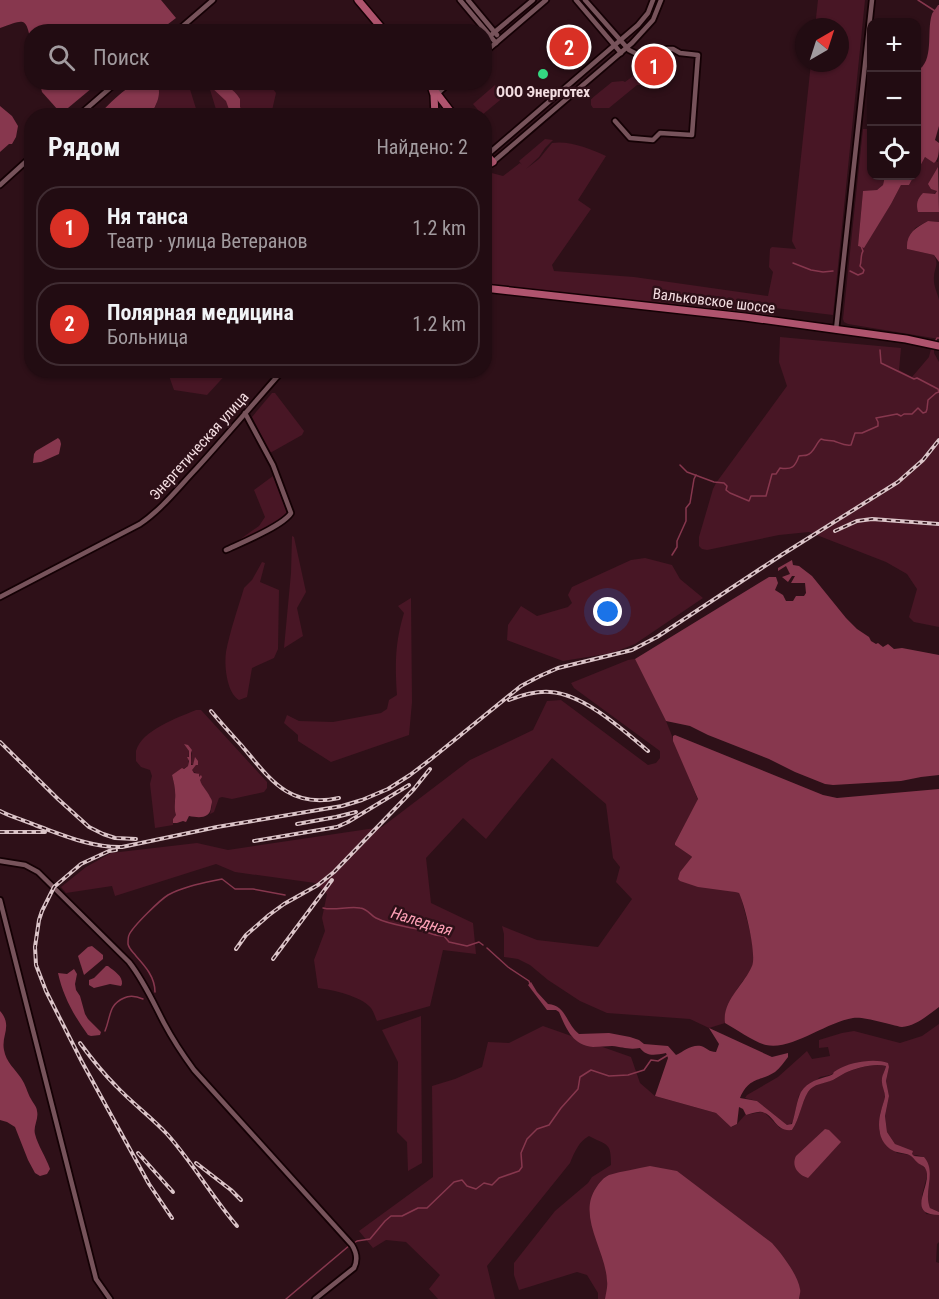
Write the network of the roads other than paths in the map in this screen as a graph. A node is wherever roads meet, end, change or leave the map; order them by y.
1 (213, 0) edge
2 (358, 0) edge
3 (460, 0) edge
4 (468, 0) edge
5 (533, 0) edge
6 (546, 0) edge
7 (576, 0) edge
8 (585, 0) edge
9 (653, 0) edge
10 (661, 0) edge
11 (872, 0) edge
12 (648, 13) junction
13 (655, 17) junction
14 (185, 24) edge
15 (378, 24) edge
16 (483, 24) edge
17 (486, 24) edge
18 (493, 34) joint
19 (498, 41) junction
20 (621, 41) junction
21 (492, 46) edge
22 (615, 46) junction
23 (626, 48) junction
24 (621, 53) junction
25 (108, 90) edge
26 (433, 90) edge
27 (435, 90) edge
28 (441, 90) edge
29 (437, 94) junction
30 (447, 107) edge
31 (87, 108) edge
32 (435, 108) edge
33 (615, 121) dead end
34 (492, 153) edge
35 (492, 153) edge
36 (24, 163) edge
37 (0, 185) edge
38 (492, 289) edge
39 (836, 330) junction
40 (939, 346) edge
41 (276, 378) edge
42 (245, 413) junction
43 (226, 550) dead end
44 (0, 597) edge
45 (0, 861) edge
46 (0, 900) edge
47 (110, 1299) edge
48 (315, 1299) edge

1 - 14 street
2 - 15 main road
3 - 16 street
4 - 17 street
5 - 18 street
6 - 19 street
7 - 22 street
8 - 20 street
9 - 12 street
10 - 13 street
11 - 39 street
12 - 13 street
12 - 20 street
13 - 23 street
18 - 19 street
19 - 21 street
20 - 22 street
20 - 23 street
22 - 24 street
22 - 34 street
23 - 24 street
23 - 33 street
24 - 35 street
25 - 31 street
26 - 32 main road
27 - 29 main road
28 - 29 street
29 - 30 main road
36 - 37 street
38 - 39 main road, Вальковское шоссе
39 - 40 main road, Вальковское шоссе
41 - 42 street, Энергетическая улица
42 - 43 street
42 - 44 street, Энергетическая улица
45 - 48 street
46 - 47 street

